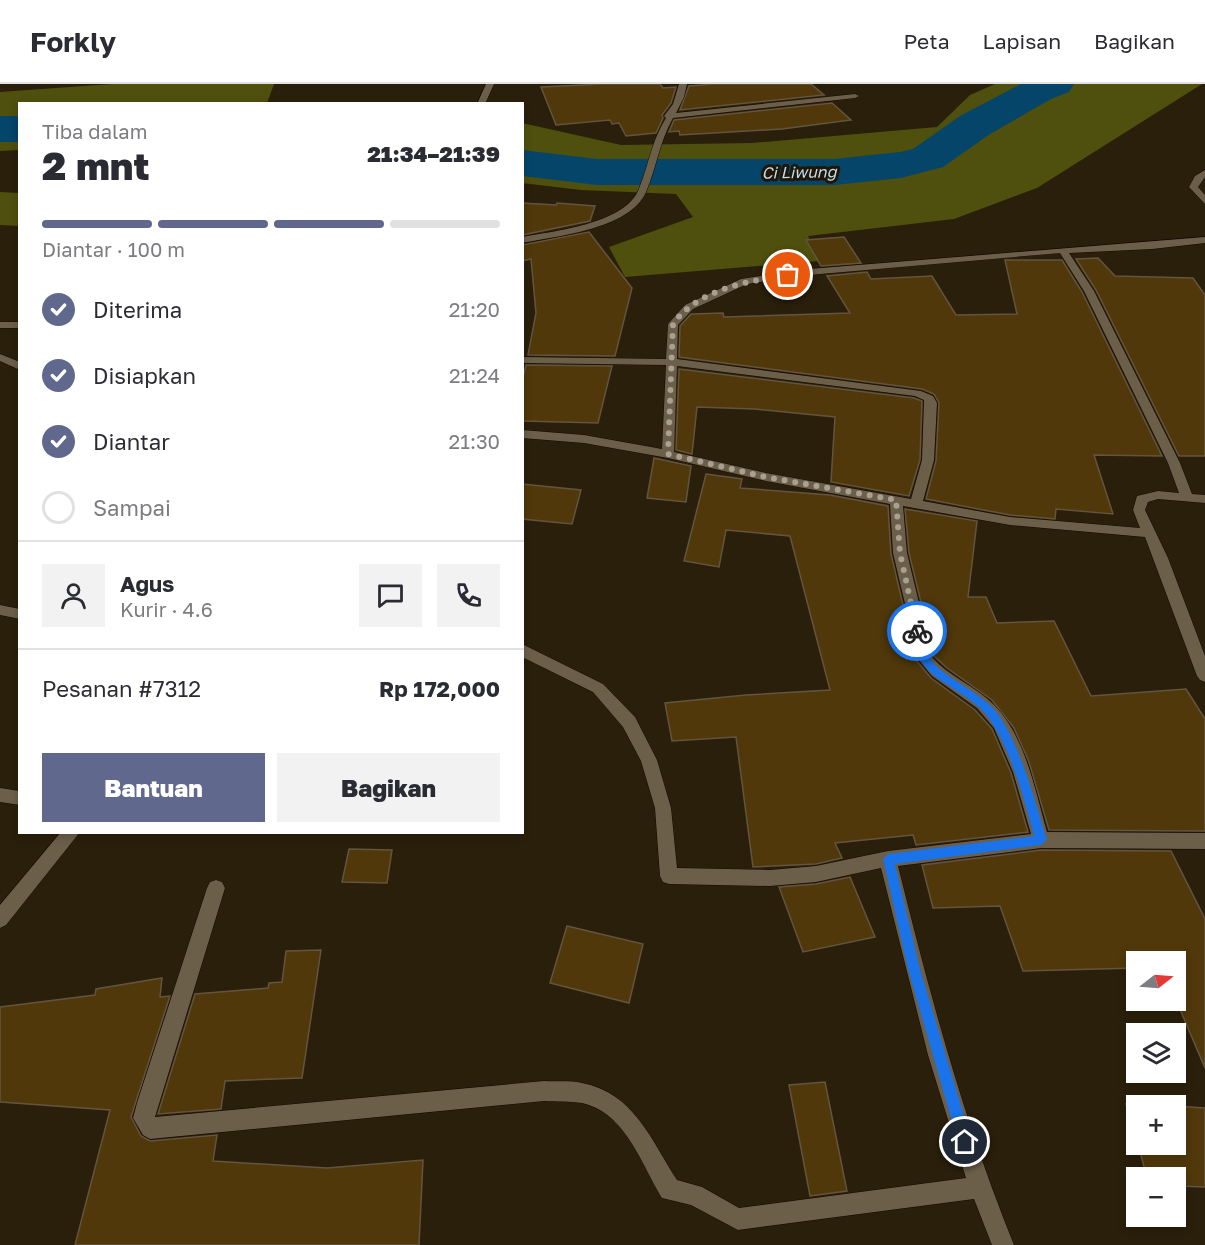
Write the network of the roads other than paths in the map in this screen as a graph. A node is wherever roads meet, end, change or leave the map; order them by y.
1 (490, 84) edge
2 (683, 84) edge
3 (855, 96) dead end
4 (482, 102) edge
5 (668, 116) junction
6 (1205, 173) edge
7 (1205, 201) edge
8 (524, 240) edge
9 (1205, 240) edge
10 (1064, 250) junction
11 (0, 325) edge
12 (18, 325) edge
13 (0, 357) edge
14 (524, 360) edge
15 (671, 362) junction
16 (18, 366) edge
17 (524, 434) edge
18 (668, 454) junction
19 (1187, 496) junction
20 (1205, 499) edge
21 (896, 500) junction
22 (916, 504) junction
23 (1150, 533) junction
24 (0, 610) edge
25 (18, 614) edge
26 (524, 651) edge
27 (1205, 676) edge
28 (0, 795) edge
29 (18, 798) edge
30 (70, 834) edge
31 (1041, 840) junction
32 (1205, 841) edge
33 (888, 859) junction
34 (216, 888) dead end
35 (0, 919) edge
36 (979, 1187) junction
37 (1003, 1245) edge

1 - 4 street
2 - 5 street
3 - 5 street
5 - 8 street
6 - 7 street
9 - 10 street
10 - 15 street
10 - 19 street
11 - 12 street
13 - 16 street
14 - 15 street
15 - 18 street
15 - 22 street
17 - 18 street
18 - 21 street
19 - 20 street
19 - 23 street
21 - 22 street
21 - 31 street
22 - 23 street
23 - 27 street
24 - 25 street
26 - 33 street
28 - 29 street
30 - 35 street
31 - 32 street
31 - 33 street
33 - 36 street
34 - 36 street
36 - 37 street

